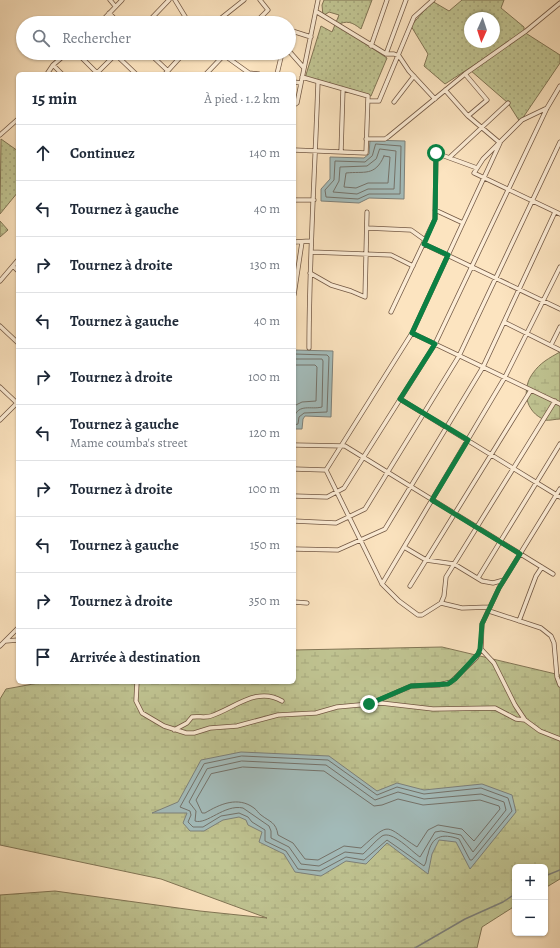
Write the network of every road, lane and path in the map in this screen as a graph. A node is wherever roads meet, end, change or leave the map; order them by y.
1 (110, 0) edge
2 (122, 0) edge
3 (169, 0) edge
4 (175, 0) edge
5 (244, 0) edge
6 (260, 0) edge
7 (318, 0) edge
8 (388, 0) edge
9 (406, 0) edge
10 (433, 0) edge
11 (560, 3) edge
12 (115, 6) junction
13 (317, 12) junction
14 (109, 13) junction
15 (106, 16) edge
16 (112, 16) edge
17 (153, 16) edge
18 (185, 16) edge
19 (224, 16) edge
20 (262, 16) edge
21 (296, 32) edge
22 (311, 37) junction
23 (371, 46) junction
24 (386, 54) junction
25 (399, 56) junction
26 (296, 59) edge
27 (59, 60) edge
28 (84, 60) edge
29 (110, 60) edge
30 (121, 60) edge
31 (155, 60) edge
32 (178, 60) edge
33 (219, 60) edge
34 (232, 60) edge
35 (280, 60) edge
36 (53, 65) junction
37 (304, 68) junction
38 (48, 72) edge
39 (60, 72) edge
40 (95, 72) edge
41 (99, 72) edge
42 (134, 72) edge
43 (165, 72) edge
44 (167, 72) edge
45 (209, 72) edge
46 (248, 72) edge
47 (277, 72) edge
48 (465, 74) junction
49 (414, 76) junction
50 (302, 77) junction
51 (296, 82) edge
52 (318, 82) junction
53 (301, 83) junction
54 (560, 86) edge
55 (343, 89) junction
56 (445, 90) junction
57 (435, 99) junction
58 (296, 100) edge
59 (368, 101) junction
60 (394, 102) dead end
61 (508, 103) dead end
62 (547, 108) junction
63 (468, 116) junction
64 (16, 121) edge
65 (482, 127) junction
66 (0, 134) edge
67 (366, 139) junction
68 (560, 142) edge
69 (500, 143) junction
70 (296, 150) edge
71 (316, 151) junction
72 (341, 152) junction
73 (450, 157) junction
74 (477, 168) junction
75 (483, 178) junction
76 (508, 190) junction
77 (296, 200) edge
78 (314, 200) junction
79 (532, 201) junction
80 (435, 210) junction
81 (367, 212) dead end
82 (555, 212) junction
83 (560, 214) edge
84 (463, 223) junction
85 (367, 228) junction
86 (310, 241) junction
87 (296, 242) edge
88 (302, 242) junction
89 (425, 242) junction
90 (311, 252) junction
91 (366, 254) junction
92 (448, 255) junction
93 (16, 262) edge
94 (13, 266) junction
95 (413, 266) junction
96 (472, 267) junction
97 (560, 267) edge
98 (16, 269) edge
99 (310, 273) junction
100 (496, 278) junction
101 (0, 281) edge
102 (296, 282) edge
103 (519, 289) junction
104 (544, 301) junction
105 (560, 309) edge
106 (391, 312) dead end
107 (504, 322) junction
108 (0, 326) edge
109 (560, 327) edge
110 (412, 333) junction
111 (527, 333) junction
112 (16, 341) edge
113 (435, 344) junction
114 (551, 345) junction
115 (309, 348) dead end
116 (560, 350) edge
117 (459, 356) junction
118 (483, 367) junction
119 (505, 377) junction
120 (0, 387) edge
121 (531, 390) junction
122 (400, 399) junction
123 (555, 401) junction
124 (16, 402) edge
125 (560, 404) edge
126 (16, 406) edge
127 (424, 413) junction
128 (0, 420) edge
129 (446, 427) junction
130 (468, 440) junction
131 (560, 444) edge
132 (296, 445) edge
133 (340, 446) junction
134 (491, 455) junction
135 (364, 457) junction
136 (296, 469) edge
137 (513, 469) junction
138 (326, 470) junction
139 (387, 472) junction
140 (536, 483) junction
141 (411, 486) junction
142 (560, 489) edge
143 (337, 492) junction
144 (296, 496) edge
145 (558, 496) edge
146 (432, 500) junction
147 (455, 513) junction
148 (349, 516) junction
149 (296, 521) edge
150 (477, 527) junction
151 (361, 540) junction
152 (500, 541) junction
153 (404, 547) junction
154 (296, 549) edge
155 (520, 554) junction
156 (426, 560) junction
157 (454, 564) junction
158 (542, 567) junction
159 (553, 574) dead end
160 (478, 578) junction
161 (504, 580) junction
162 (382, 584) junction
163 (410, 586) dead end
164 (296, 602) edge
165 (308, 603) dead end
166 (441, 603) junction
167 (490, 609) junction
168 (519, 621) junction
169 (16, 630) edge
170 (16, 640) edge
171 (6, 641) junction
172 (0, 646) edge
173 (480, 649) junction
174 (136, 684) edge
175 (560, 685) edge
176 (282, 701) dead end
177 (369, 704) junction
178 (525, 720) junction
179 (174, 730) junction
180 (560, 739) edge

1 - 12 street
2 - 12 street
3 - 17 street
4 - 18 street
5 - 19 street
6 - 20 street
7 - 13 street
8 - 23 street
9 - 24 street
10 - 25 street
11 - 48 street
12 - 14 street
13 - 22 street
13 - 23 street
14 - 15 street
14 - 16 street
21 - 22 street
22 - 37 street
23 - 24 street
24 - 25 street
25 - 49 street
25 - 59 street
26 - 37 street
27 - 36 street
28 - 40 street
29 - 41 street
30 - 42 street
31 - 43 street
32 - 44 street
33 - 45 street
34 - 46 street
35 - 47 street
36 - 38 street
36 - 39 street
37 - 50 street
48 - 56 street
48 - 63 street
49 - 57 street
49 - 60 street
50 - 52 street
50 - 53 street
51 - 53 street
52 - 55 street
52 - 71 street
53 - 58 street
54 - 62 street
55 - 59 street
55 - 72 street
56 - 57 street
56 - 63 street
57 - 67 street
59 - 67 street
61 - 65 street
62 - 69 street
62 - 76 street
63 - 65 street
64 - 66 street
65 - 69 street
65 - 73 street
67 - 72 street
68 - 79 street
69 - 74 street
69 - 75 street
70 - 71 street
71 - 72 street
71 - 78 street
73 - 74 street
73 - 80 street
74 - 75 street
75 - 76 street
75 - 84 street
76 - 79 street
76 - 96 street
77 - 78 street
78 - 86 street
79 - 82 street
79 - 100 street
80 - 84 street
80 - 89 street
81 - 85 street
82 - 83 street
82 - 103 street
84 - 92 street
85 - 89 street
85 - 91 street
86 - 88 street
86 - 90 street
87 - 88 street
88 - 102 street
89 - 92 street
89 - 95 street
90 - 91 street
90 - 99 street
91 - 95 street
91 - 99 street
92 - 96 street
92 - 110 street
93 - 94 street
94 - 98 street
94 - 101 street
95 - 106 street
96 - 100 street
96 - 113 street
97 - 104 street
99 - 115 street
100 - 103 street
100 - 117 street
103 - 104 street
103 - 107 street
104 - 105 street
104 - 111 street
107 - 111 street
107 - 118 street
108 - 112 street
109 - 114 street
110 - 113 street
110 - 133 street
111 - 114 street
111 - 119 street
113 - 117 street
113 - 122 street
114 - 116 street
117 - 118 street
117 - 127 street
118 - 119 street
118 - 129 street
119 - 121 street
119 - 130 street
120 - 124 street
121 - 123 street
121 - 134 street
122 - 127 street
122 - 135 street
123 - 125 street
123 - 137 street
126 - 128 street
127 - 129 street
127 - 139 street
129 - 130 street
129 - 141 street
130 - 134 street
130 - 146 street
131 - 140 street
132 - 133 street
133 - 135 street
133 - 138 street
134 - 137 street
134 - 147 street
135 - 139 street
135 - 143 street
136 - 138 street
137 - 140 street
137 - 150 street
138 - 143 street
139 - 141 street
139 - 148 street
140 - 145 street
140 - 152 street
141 - 146 street
141 - 151 street
142 - 145 street
143 - 144 street
143 - 148 street
145 - 155 street
146 - 147 street
146 - 153 street
147 - 150 street
147 - 156 street
148 - 149 street
148 - 151 street
150 - 152 street
150 - 157 street
151 - 154 street
151 - 162 street
152 - 155 street
152 - 160 street
153 - 156 street
153 - 162 street
155 - 158 street
155 - 161 street
156 - 157 street
156 - 163 street
157 - 160 street
157 - 166 street
158 - 159 street
158 - 168 street
160 - 161 street
161 - 167 street
162 - 166 street
164 - 165 street
166 - 167 street
167 - 168 street
167 - 173 street
168 - 175 street
169 - 171 street
170 - 171 street
171 - 172 street
173 - 177 street
173 - 178 street
174 - 179 street
176 - 179 street
177 - 178 street
177 - 179 street
178 - 180 street

